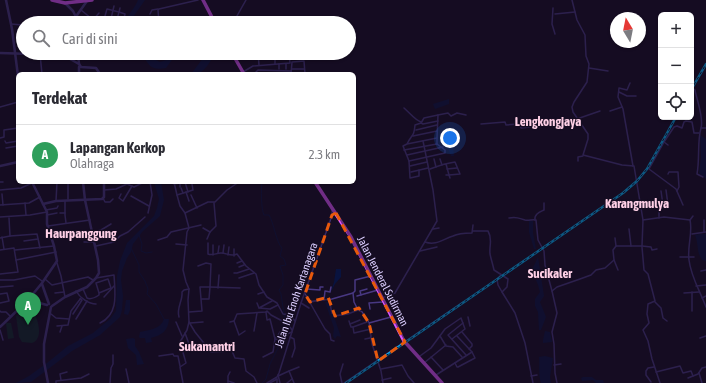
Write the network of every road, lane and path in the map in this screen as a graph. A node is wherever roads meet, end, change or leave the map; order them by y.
1 (6, 0) edge
2 (52, 0) edge
3 (92, 0) edge
4 (198, 0) edge
5 (203, 0) edge
6 (246, 0) edge
7 (572, 0) edge
8 (87, 1) edge
9 (64, 3) junction
10 (114, 6) dead end
11 (120, 8) dead end
12 (553, 8) dead end
13 (158, 9) junction
14 (81, 10) junction
15 (113, 11) junction
16 (119, 12) junction
17 (575, 12) junction
18 (99, 13) dead end
19 (150, 14) dead end
20 (554, 14) junction
21 (76, 16) edge
22 (77, 16) edge
23 (88, 16) edge
24 (97, 16) edge
25 (105, 16) edge
26 (112, 16) edge
27 (118, 16) edge
28 (124, 16) edge
29 (158, 16) edge
30 (211, 16) edge
31 (237, 16) edge
32 (11, 24) junction
33 (16, 24) edge
34 (555, 34) dead end
35 (0, 54) edge
36 (15, 54) junction
37 (41, 60) edge
38 (72, 60) edge
39 (79, 60) edge
40 (236, 60) edge
41 (258, 60) edge
42 (276, 60) edge
43 (290, 60) edge
44 (276, 64) junction
45 (279, 64) junction
46 (286, 64) junction
47 (79, 65) junction
48 (259, 65) junction
49 (589, 68) junction
50 (279, 69) dead end
51 (286, 69) dead end
52 (274, 70) joint
53 (292, 70) junction
54 (304, 70) joint
55 (608, 71) dead end
56 (17, 72) edge
57 (42, 72) edge
58 (79, 72) edge
59 (99, 72) edge
60 (242, 72) edge
61 (244, 72) edge
62 (257, 72) edge
63 (630, 83) dead end
64 (694, 89) edge
65 (619, 92) junction
66 (636, 96) dead end
67 (16, 103) edge
68 (0, 107) edge
69 (622, 107) junction
70 (404, 108) dead end
71 (600, 111) dead end
72 (610, 111) dead end
73 (438, 115) junction
74 (466, 115) dead end
75 (578, 119) junction
76 (438, 121) junction
77 (421, 122) junction
78 (481, 124) dead end
79 (438, 125) junction
80 (16, 128) edge
81 (702, 128) junction
82 (706, 128) edge
83 (416, 130) junction
84 (437, 131) junction
85 (699, 133) junction
86 (413, 136) junction
87 (0, 138) edge
88 (436, 138) junction
89 (5, 141) dead end
90 (16, 141) edge
91 (423, 141) junction
92 (664, 142) junction
93 (407, 144) junction
94 (438, 144) junction
95 (668, 145) dead end
96 (16, 146) edge
97 (424, 146) junction
98 (6, 148) dead end
99 (443, 148) junction
100 (404, 150) junction
101 (425, 151) junction
102 (407, 155) junction
103 (583, 156) junction
104 (426, 157) junction
105 (434, 159) dead end
106 (440, 159) dead end
107 (409, 161) junction
108 (578, 161) dead end
109 (16, 162) edge
110 (427, 162) junction
111 (446, 164) junction
112 (442, 165) junction
113 (0, 166) edge
114 (410, 166) junction
115 (633, 166) junction
116 (436, 167) junction
117 (429, 168) junction
118 (458, 168) junction
119 (447, 169) junction
120 (419, 170) junction
121 (411, 172) junction
122 (463, 173) dead end
123 (460, 174) junction
124 (668, 174) dead end
125 (446, 175) dead end
126 (450, 176) junction
127 (703, 178) dead end
128 (0, 182) edge
129 (3, 182) dead end
130 (30, 184) edge
131 (33, 184) edge
132 (57, 184) edge
133 (68, 184) edge
134 (83, 184) edge
135 (104, 184) edge
136 (141, 184) edge
137 (150, 184) edge
138 (174, 184) edge
139 (180, 184) edge
140 (185, 184) edge
141 (192, 184) edge
142 (236, 184) edge
143 (316, 184) edge
144 (132, 186) junction
145 (0, 190) edge
146 (104, 190) junction
147 (666, 190) dead end
148 (661, 191) dead end
149 (677, 191) junction
150 (187, 192) junction
151 (183, 193) junction
152 (2, 194) dead end
153 (121, 194) dead end
154 (134, 194) dead end
155 (177, 195) junction
156 (191, 195) dead end
157 (40, 197) junction
158 (103, 198) junction
159 (113, 199) dead end
160 (85, 200) junction
161 (56, 201) junction
162 (66, 201) junction
163 (189, 201) dead end
164 (25, 203) junction
165 (214, 203) junction
166 (544, 203) dead end
167 (43, 204) junction
168 (0, 205) edge
169 (3, 205) junction
170 (662, 205) junction
171 (683, 205) dead end
172 (58, 206) dead end
173 (149, 206) junction
174 (196, 208) junction
175 (47, 213) junction
176 (65, 213) junction
177 (148, 213) dead end
178 (185, 213) junction
179 (334, 214) junction
180 (26, 216) junction
181 (693, 216) dead end
182 (0, 217) edge
183 (9, 217) junction
184 (145, 217) dead end
185 (509, 218) dead end
186 (659, 218) junction
187 (90, 220) junction
188 (535, 220) junction
189 (643, 220) junction
190 (690, 220) junction
191 (705, 221) edge
192 (66, 223) junction
193 (111, 224) dead end
194 (201, 225) dead end
195 (473, 225) dead end
196 (48, 226) junction
197 (189, 228) junction
198 (203, 228) dead end
199 (439, 228) dead end
200 (433, 229) junction
201 (629, 229) dead end
202 (92, 231) junction
203 (473, 231) junction
204 (210, 232) junction
205 (705, 232) edge
206 (692, 234) junction
207 (10, 236) junction
208 (52, 237) junction
209 (1, 238) edge
210 (615, 238) dead end
211 (38, 239) junction
212 (207, 239) dead end
213 (158, 240) dead end
214 (24, 241) dead end
215 (84, 242) dead end
216 (425, 242) junction
217 (208, 243) dead end
218 (95, 244) junction
219 (176, 244) dead end
220 (213, 245) dead end
221 (224, 245) dead end
222 (54, 246) junction
223 (187, 246) junction
224 (219, 246) dead end
225 (616, 246) junction
226 (631, 246) junction
227 (642, 246) junction
228 (229, 247) dead end
229 (437, 247) dead end
230 (651, 247) junction
231 (654, 247) dead end
232 (40, 248) junction
233 (4, 249) junction
234 (234, 249) dead end
235 (657, 249) dead end
236 (0, 250) edge
237 (15, 250) junction
238 (420, 251) junction
239 (56, 252) junction
240 (218, 253) junction
241 (223, 253) junction
242 (212, 255) junction
243 (228, 255) junction
244 (234, 256) junction
245 (680, 257) dead end
246 (694, 257) dead end
247 (689, 258) junction
248 (16, 260) junction
249 (242, 260) junction
250 (614, 260) junction
251 (56, 263) junction
252 (237, 263) dead end
253 (245, 264) junction
254 (198, 266) dead end
255 (238, 267) dead end
256 (250, 269) junction
257 (618, 270) dead end
258 (706, 270) edge
259 (701, 271) dead end
260 (234, 273) dead end
261 (255, 273) junction
262 (0, 274) edge
263 (551, 274) dead end
264 (219, 275) dead end
265 (502, 275) junction
266 (548, 275) junction
267 (372, 276) junction
268 (239, 278) dead end
269 (0, 280) edge
270 (96, 280) junction
271 (43, 281) junction
272 (62, 283) junction
273 (706, 285) edge
274 (13, 286) dead end
275 (114, 286) junction
276 (696, 286) junction
277 (0, 287) edge
278 (210, 287) junction
279 (323, 287) dead end
280 (331, 287) dead end
281 (218, 288) junction
282 (240, 288) dead end
283 (83, 289) junction
284 (189, 289) junction
285 (306, 289) junction
286 (367, 289) dead end
287 (378, 290) junction
288 (76, 291) junction
289 (355, 291) junction
290 (360, 291) junction
291 (552, 291) junction
292 (64, 292) junction
293 (264, 292) junction
294 (502, 292) junction
295 (692, 292) junction
296 (699, 292) junction
297 (55, 293) dead end
298 (99, 293) junction
299 (353, 293) junction
300 (684, 293) dead end
301 (0, 294) edge
302 (258, 294) dead end
303 (305, 294) junction
304 (361, 295) junction
305 (357, 296) dead end
306 (706, 296) edge
307 (65, 297) junction
308 (104, 297) dead end
309 (267, 297) junction
310 (80, 298) junction
311 (702, 298) junction
312 (201, 299) junction
313 (263, 299) dead end
314 (28, 300) junction
315 (273, 300) junction
316 (324, 300) junction
317 (329, 300) junction
318 (383, 300) junction
319 (87, 301) junction
320 (310, 302) junction
321 (463, 302) dead end
322 (655, 302) junction
323 (0, 303) edge
324 (257, 303) dead end
325 (301, 303) junction
326 (96, 304) dead end
327 (278, 305) junction
328 (49, 306) junction
329 (706, 307) edge
330 (259, 308) junction
331 (309, 308) dead end
332 (370, 309) dead end
333 (358, 310) junction
334 (692, 311) dead end
335 (0, 312) edge
336 (188, 312) junction
337 (266, 312) junction
338 (50, 313) junction
339 (257, 313) junction
340 (73, 314) dead end
341 (10, 316) junction
342 (180, 317) dead end
343 (391, 317) junction
344 (69, 319) junction
345 (76, 319) dead end
346 (360, 320) dead end
347 (234, 321) junction
348 (295, 321) junction
349 (668, 321) dead end
350 (176, 322) dead end
351 (189, 322) junction
352 (203, 322) dead end
353 (230, 322) dead end
354 (463, 322) junction
355 (368, 323) junction
356 (100, 324) dead end
357 (0, 326) edge
358 (58, 326) dead end
359 (62, 326) junction
360 (470, 326) dead end
361 (353, 327) junction
362 (371, 329) junction
363 (0, 330) edge
364 (245, 330) dead end
365 (254, 331) dead end
366 (292, 331) junction
367 (60, 332) dead end
368 (280, 332) dead end
369 (462, 332) junction
370 (185, 333) junction
371 (182, 336) junction
372 (371, 336) junction
373 (440, 336) junction
374 (457, 336) junction
375 (706, 336) edge
376 (290, 337) junction
377 (700, 338) dead end
378 (276, 339) junction
379 (365, 339) dead end
380 (452, 339) junction
381 (3, 340) dead end
382 (334, 341) dead end
383 (405, 342) junction
384 (189, 344) dead end
385 (446, 345) junction
386 (295, 347) junction
387 (299, 348) dead end
388 (469, 349) junction
389 (472, 352) junction
390 (114, 355) dead end
391 (466, 355) junction
392 (159, 356) dead end
393 (262, 357) dead end
394 (292, 357) dead end
395 (431, 357) junction
396 (418, 358) junction
397 (462, 358) junction
398 (378, 361) junction
399 (455, 363) junction
400 (342, 364) dead end
401 (424, 364) junction
402 (561, 364) dead end
403 (554, 365) junction
404 (180, 366) junction
405 (299, 366) dead end
406 (654, 367) junction
407 (706, 367) edge
408 (126, 369) dead end
409 (381, 369) junction
410 (443, 370) junction
411 (290, 371) junction
412 (67, 372) dead end
413 (230, 372) dead end
414 (656, 372) junction
415 (699, 373) junction
416 (89, 374) dead end
417 (537, 375) dead end
418 (435, 376) junction
419 (531, 376) junction
420 (693, 376) junction
421 (277, 377) junction
422 (391, 378) dead end
423 (688, 378) dead end
424 (292, 379) junction
425 (61, 380) junction
426 (382, 380) junction
427 (228, 382) edge
428 (651, 382) dead end
429 (48, 383) edge
430 (56, 383) edge
431 (110, 383) edge
432 (129, 383) edge
433 (183, 383) edge
434 (234, 383) edge
435 (257, 383) edge
436 (267, 383) edge
437 (270, 383) edge
438 (277, 383) edge
439 (280, 383) edge
440 (287, 383) edge
441 (294, 383) edge
442 (343, 383) edge
443 (383, 383) edge
444 (414, 383) edge
445 (442, 383) edge
446 (533, 383) edge
447 (557, 383) edge
448 (660, 383) edge
449 (702, 383) edge

1 - 32 street
2 - 9 main road
3 - 8 main road
4 - 13 street
5 - 30 main road
6 - 31 street
7 - 17 street
8 - 9 main road
8 - 14 street
9 - 21 street
10 - 15 street
11 - 16 street
12 - 20 street
13 - 19 street
13 - 29 street
14 - 22 street
14 - 23 street
15 - 16 street
15 - 25 street
15 - 26 street
16 - 27 street
16 - 28 street
17 - 20 street
17 - 49 street
18 - 24 street
20 - 34 street
32 - 33 street
32 - 36 street
35 - 36 street
36 - 56 street
37 - 57 street
38 - 47 street
39 - 47 street
40 - 60 main road
41 - 48 street
42 - 44 street
43 - 46 street
44 - 45 street
44 - 48 street
45 - 46 street
45 - 50 street
46 - 51 street
47 - 58 street
47 - 59 street
48 - 61 street
49 - 55 street
49 - 75 street
52 - 53 street
52 - 62 street
53 - 54 street
53 - 54 street
63 - 65 street
64 - 81 street
65 - 66 street
65 - 69 street
67 - 68 street
69 - 72 street
69 - 115 street
70 - 77 street
71 - 75 street
73 - 74 street
73 - 76 street
73 - 77 street
75 - 78 street
75 - 103 street
76 - 77 street
76 - 79 street
77 - 83 street
79 - 83 street
79 - 84 street
80 - 87 street
81 - 82 street
81 - 85 street
83 - 86 street
84 - 86 street
84 - 88 street
85 - 92 street
85 - 127 street
86 - 93 street
88 - 91 street
88 - 94 street
89 - 90 street
91 - 93 street
91 - 97 street
92 - 95 street
92 - 149 street
93 - 100 street
94 - 97 street
94 - 99 street
96 - 98 street
97 - 100 street
97 - 101 street
99 - 101 street
99 - 104 street
100 - 102 street
101 - 102 street
101 - 104 street
102 - 107 street
103 - 108 street
103 - 115 street
104 - 107 street
104 - 110 street
105 - 116 street
106 - 112 street
107 - 114 street
109 - 113 street
110 - 114 street
110 - 117 street
111 - 112 street
111 - 118 street
111 - 119 street
112 - 116 street
114 - 121 street
115 - 189 street
116 - 117 street
117 - 120 street
117 - 200 street
118 - 119 street
118 - 123 street
119 - 126 street
120 - 121 street
120 - 121 street
122 - 123 street
123 - 126 street
124 - 149 street
125 - 126 street
128 - 129 street
130 - 145 street
131 - 157 street
132 - 161 street
133 - 162 street
134 - 160 street
135 - 146 street
136 - 144 street
137 - 173 street
138 - 155 street
139 - 151 street
140 - 150 street
141 - 150 street
142 - 165 street
143 - 179 main road, Jalan Jenderal Sudirman
144 - 146 street
144 - 153 street
146 - 158 street
147 - 170 street
148 - 170 street
149 - 171 street
150 - 151 street
150 - 163 street
151 - 155 street
152 - 169 street
154 - 173 street
155 - 178 street
156 - 174 street
157 - 164 street
157 - 167 street
158 - 159 street
158 - 160 street
160 - 162 street
160 - 187 street
161 - 162 street
161 - 167 street
162 - 176 street
164 - 169 street
164 - 180 street
165 - 174 street
165 - 204 street
166 - 188 street
167 - 175 street
168 - 169 street
170 - 186 street
172 - 175 street
173 - 177 street
174 - 178 street
175 - 176 street
175 - 180 street
175 - 196 street
176 - 192 street
178 - 197 street
179 - 267 main road, Jalan Jenderal Sudirman
179 - 285 street, Jalan Ibu Enoh Kartanagara
180 - 183 street
181 - 190 street
182 - 183 street
183 - 207 street
184 - 218 street
185 - 188 street
186 - 189 street
186 - 190 street
187 - 192 street
187 - 202 street
188 - 266 street
189 - 227 street
190 - 206 street
191 - 205 street
192 - 196 street
193 - 202 street
194 - 197 street
195 - 203 street
196 - 208 street
197 - 213 street
197 - 223 street
198 - 204 street
199 - 200 street
200 - 216 street
201 - 226 street
202 - 208 street
202 - 218 street
203 - 216 street
203 - 265 street
204 - 212 street
205 - 206 street
206 - 247 street
207 - 209 street
207 - 211 street
208 - 222 street
209 - 233 street
210 - 225 street
211 - 214 street
211 - 232 street
215 - 218 street
216 - 238 street
217 - 242 street
218 - 270 street
219 - 223 street
220 - 242 street
221 - 241 street
222 - 232 street
222 - 239 street
223 - 284 street
224 - 240 street
225 - 226 street
225 - 250 street
226 - 227 street
227 - 230 street
227 - 322 street
228 - 243 street
229 - 238 street
230 - 231 street
230 - 235 street
232 - 237 street
233 - 236 street
233 - 237 street
234 - 244 street
237 - 248 street
238 - 318 street
239 - 248 street
239 - 251 street
240 - 241 street
240 - 242 street
241 - 243 street
243 - 244 street
244 - 249 street
245 - 247 street
246 - 247 street
247 - 276 street
248 - 262 street
249 - 252 street
249 - 253 street
250 - 257 street
250 - 291 street
251 - 271 street
251 - 272 street
253 - 255 street
253 - 256 street
254 - 278 street
256 - 260 street
256 - 261 street
258 - 259 street
261 - 268 street
261 - 293 street
263 - 266 street
264 - 281 street
265 - 294 street
265 - 294 street
266 - 291 street
267 - 287 main road, Jalan Jenderal Sudirman
267 - 289 street
269 - 271 street
270 - 272 street
270 - 275 street
270 - 283 street
270 - 298 street
270 - 298 street
271 - 272 street
271 - 314 street
271 - 328 street
272 - 292 street
273 - 276 street
274 - 277 street
275 - 308 street
275 - 356 street
276 - 296 street
278 - 281 street
278 - 312 street
278 - 312 street
279 - 285 street
280 - 316 street
281 - 282 street
283 - 288 street
283 - 298 street
284 - 336 street
284 - 342 street
285 - 303 street, Jalan Ibu Enoh Kartanagara
286 - 290 street
287 - 304 street
287 - 318 main road, Jalan Jenderal Sudirman
288 - 307 street
288 - 310 street
289 - 290 street
289 - 299 street
290 - 304 street
291 - 403 street
292 - 297 street
292 - 307 street
293 - 302 street
293 - 309 street
294 - 419 street
295 - 296 street
295 - 300 street
295 - 334 street
296 - 311 street
299 - 317 street
299 - 333 street
301 - 323 street
303 - 320 street
303 - 325 street, Jalan Ibu Enoh Kartanagara
304 - 305 street
306 - 311 street
307 - 328 street
309 - 313 street
309 - 315 street
310 - 319 street
310 - 340 street
310 - 344 street
311 - 329 street
312 - 336 street
314 - 328 street
314 - 341 street
315 - 327 street
315 - 330 street
316 - 317 street
316 - 320 street
317 - 333 street
318 - 332 street
318 - 343 main road, Jalan Jenderal Sudirman
319 - 326 street
319 - 345 street
320 - 382 street
321 - 383 street
322 - 349 street
322 - 406 street
324 - 330 street
325 - 331 street
325 - 348 street, Jalan Ibu Enoh Kartanagara
327 - 330 street
327 - 348 street
328 - 338 street
333 - 355 street
335 - 341 street
336 - 351 street
337 - 339 street
337 - 366 street
337 - 378 street
338 - 344 street
338 - 429 street
339 - 347 street
339 - 365 street
341 - 357 street
343 - 355 street
343 - 383 main road, Jalan Jenderal Sudirman
344 - 359 street
346 - 361 street
347 - 353 street
347 - 364 street
348 - 366 street, Jalan Ibu Enoh Kartanagara
350 - 371 street
351 - 352 street
351 - 370 street
351 - 435 street
354 - 360 street
354 - 369 street
354 - 373 street
354 - 380 street
355 - 361 street
355 - 362 street
358 - 359 street
359 - 367 street
361 - 362 street
362 - 372 street
363 - 381 street
366 - 376 street, Jalan Ibu Enoh Kartanagara
366 - 378 street
368 - 378 street
369 - 374 street
369 - 388 street
370 - 371 street
370 - 384 street
371 - 404 street
372 - 379 street
372 - 398 street
373 - 385 street
373 - 396 street
374 - 380 street
374 - 388 street
375 - 377 street
376 - 386 street
376 - 421 street, Jalan Ibu Enoh Kartanagara
378 - 393 street
380 - 391 street
383 - 396 main road, Jalan Jenderal Sudirman
383 - 398 street
385 - 395 street
385 - 397 street
386 - 387 street
386 - 394 street
388 - 389 street
389 - 391 street
389 - 399 street
390 - 431 street
391 - 397 street
392 - 404 street
395 - 401 street
395 - 410 street
396 - 401 main road, Jalan Jenderal Sudirman
397 - 399 street
398 - 409 street
398 - 442 street
399 - 410 street
400 - 442 street
401 - 418 main road, Jalan Jenderal Sudirman
402 - 403 street
403 - 447 street
404 - 433 street
405 - 411 street
406 - 414 street
406 - 428 street
407 - 415 street
408 - 432 street
409 - 426 street
409 - 444 street
410 - 418 street
411 - 421 street
411 - 424 street
412 - 425 street
413 - 427 street
414 - 420 street
414 - 448 street
415 - 420 street
415 - 449 street
416 - 425 street
417 - 419 street
418 - 445 main road, Jalan Jenderal Sudirman
419 - 446 street
420 - 423 street
421 - 436 street
421 - 437 street
421 - 438 street
421 - 439 street
422 - 426 street
424 - 440 street
424 - 441 street
425 - 430 street
426 - 443 street
427 - 434 street

